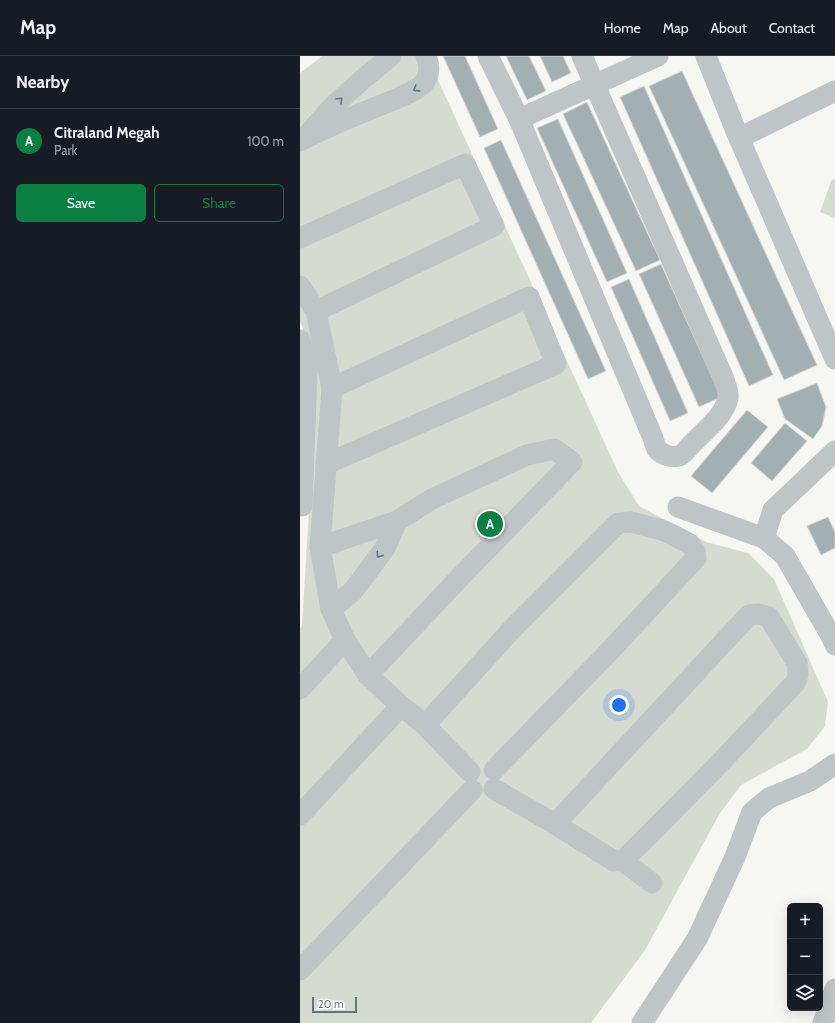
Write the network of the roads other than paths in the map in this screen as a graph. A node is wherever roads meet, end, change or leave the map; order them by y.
1 (391, 56) edge
2 (426, 56) edge
3 (488, 56) edge
4 (582, 56) edge
5 (658, 56) edge
6 (706, 56) edge
7 (594, 85) junction
8 (835, 91) edge
9 (518, 119) junction
10 (739, 138) junction
11 (302, 140) edge
12 (300, 238) edge
13 (300, 286) edge
14 (316, 311) junction
15 (300, 340) edge
16 (835, 359) edge
17 (332, 388) junction
18 (302, 415) edge
19 (835, 451) edge
20 (326, 464) junction
21 (302, 506) dead end
22 (678, 507) dead end
23 (397, 521) junction
24 (764, 538) junction
25 (320, 547) junction
26 (331, 609) junction
27 (834, 638) edge
28 (345, 640) junction
29 (368, 675) junction
30 (300, 689) edge
31 (401, 706) junction
32 (425, 725) junction
33 (835, 764) edge
34 (494, 779) junction
35 (471, 781) junction
36 (300, 815) edge
37 (555, 824) junction
38 (623, 861) junction
39 (652, 883) dead end
40 (300, 970) edge
41 (835, 989) edge
42 (828, 1017) edge
43 (642, 1023) edge

11 -> 1 street
2 -> 11 street
3 - 9 street
4 - 7 street
5 - 7 street
6 - 10 street
7 - 9 street
7 - 9 street
8 - 10 street
10 - 16 street
12 - 14 street
13 - 14 street
14 - 17 street
15 - 18 street
17 - 20 street
17 - 20 street
18 - 21 street
19 - 24 street
20 - 25 street
22 - 24 street
23 - 25 street
23 -> 26 street
23 - 29 street
24 - 27 street
25 - 26 street
26 - 28 street
28 - 29 street
28 - 30 street
29 - 31 street
31 - 32 street
31 - 36 street
32 - 34 street
32 - 35 street
33 - 43 street
34 - 35 street
34 - 37 street
35 - 40 street
37 - 38 street
37 - 38 street
38 - 39 street
41 - 42 street

